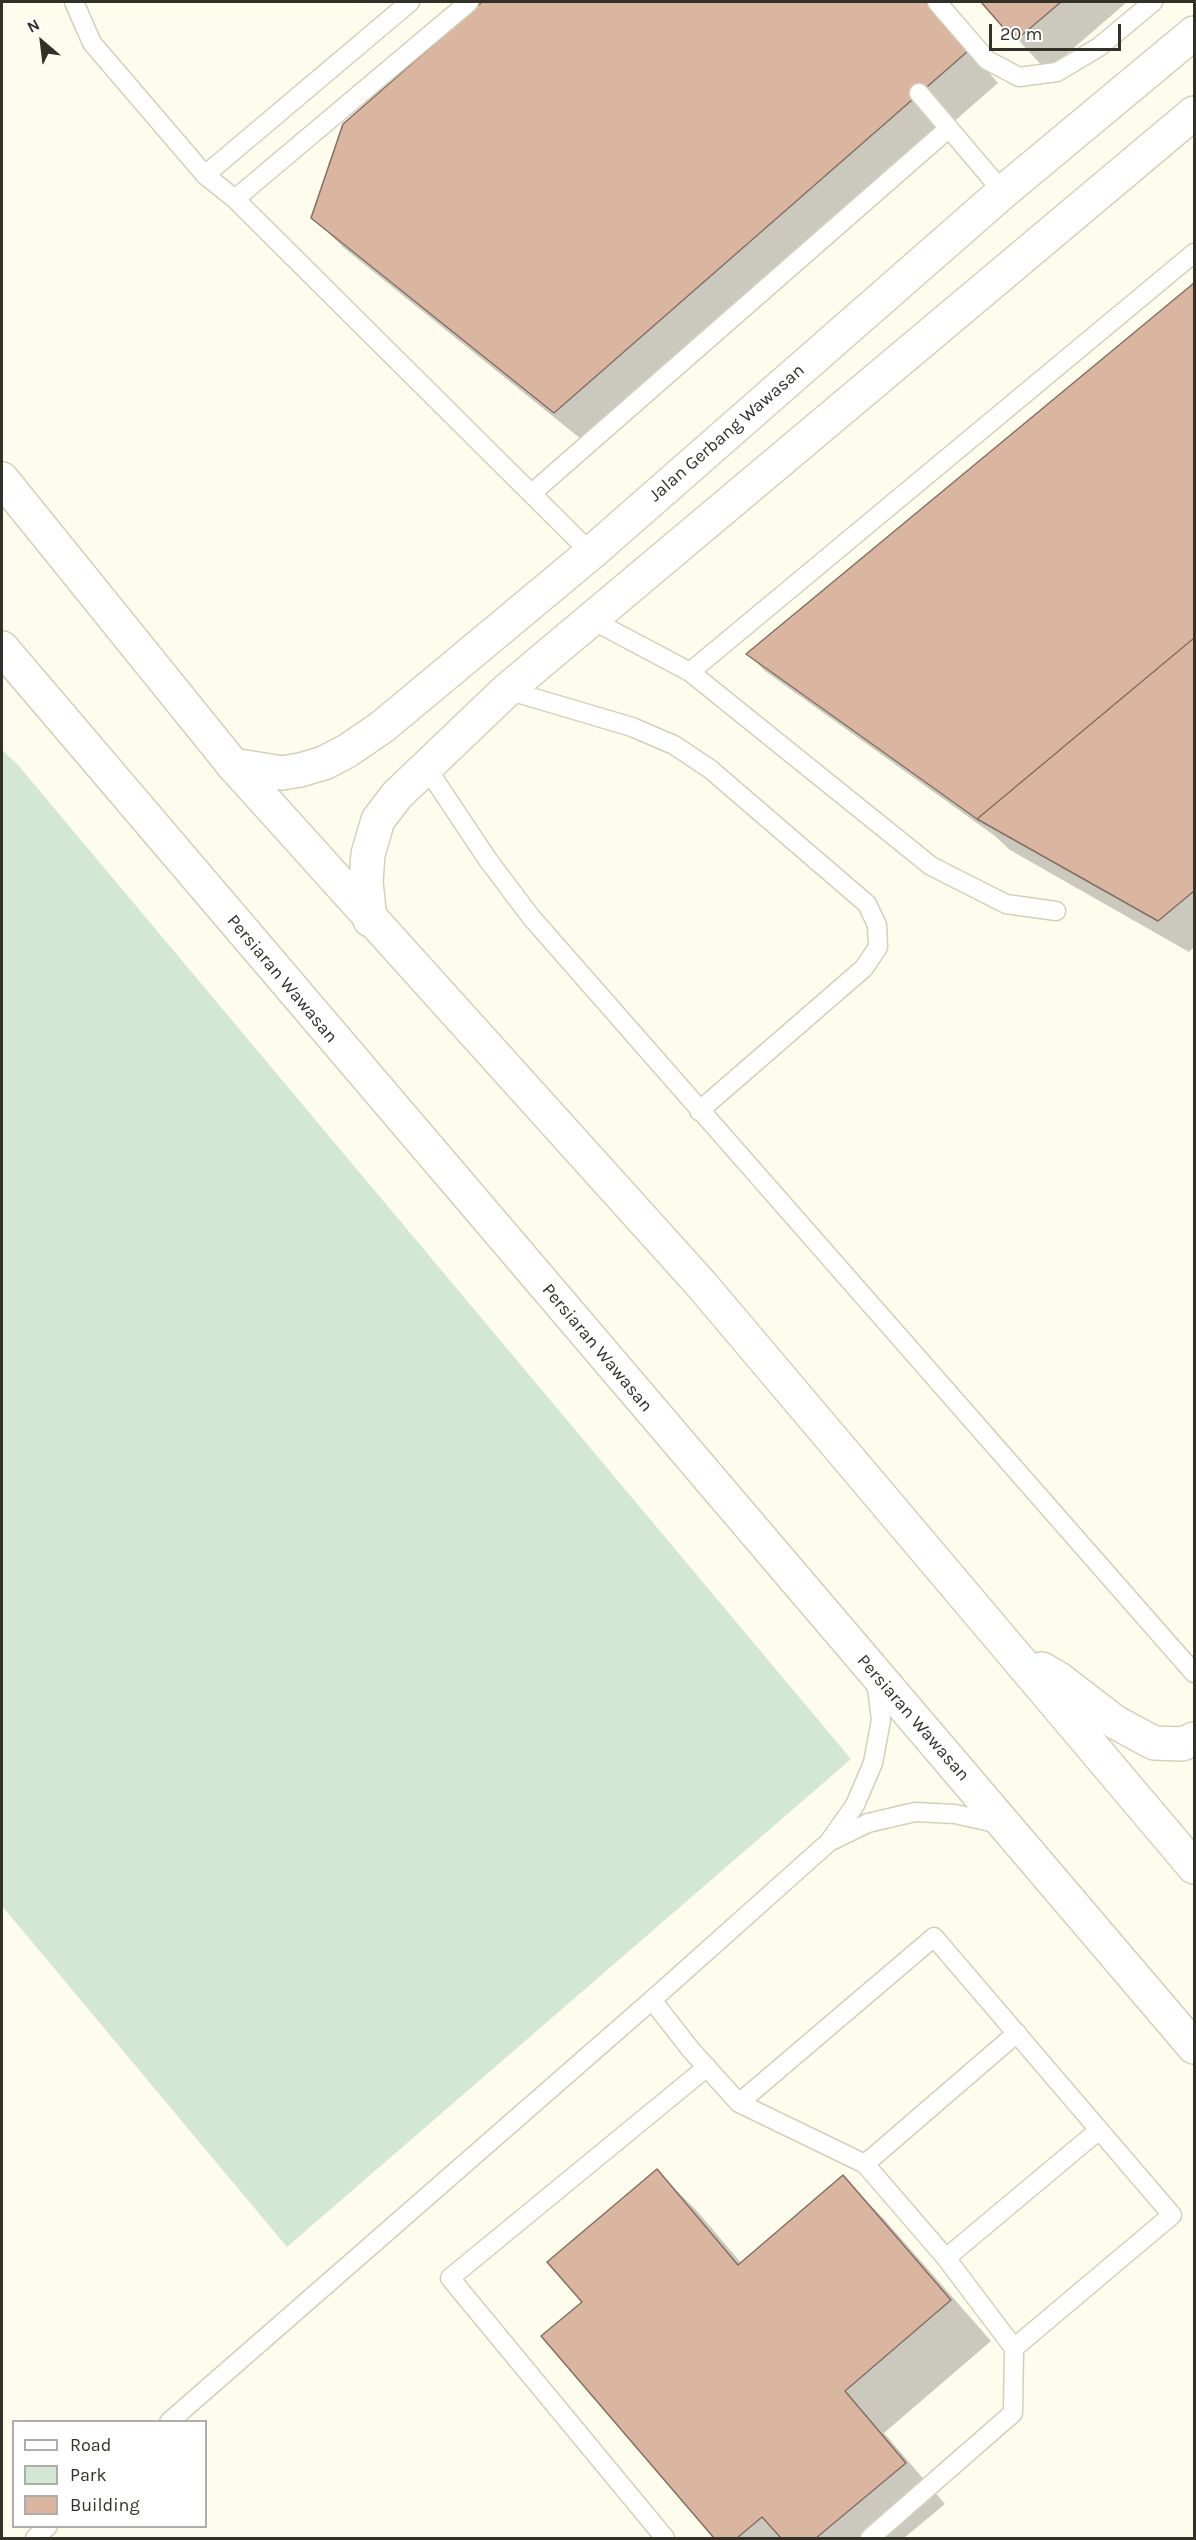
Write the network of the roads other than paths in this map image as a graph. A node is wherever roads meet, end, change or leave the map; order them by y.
1 (75, 2) edge
2 (410, 2) edge
3 (469, 2) edge
4 (937, 2) edge
5 (1153, 2) edge
6 (1194, 33) edge
7 (919, 93) dead end
8 (1194, 113) edge
9 (948, 129) junction
10 (205, 175) junction
11 (1003, 192) junction
12 (234, 199) junction
13 (1194, 253) edge
14 (2, 479) edge
15 (532, 493) junction
16 (591, 553) junction
17 (592, 620) junction
18 (2, 648) edge
19 (690, 672) junction
20 (507, 690) junction
21 (233, 765) junction
22 (426, 767) junction
23 (1056, 911) dead end
24 (370, 920) junction
25 (699, 1111) junction
26 (1014, 1654) junction
27 (1194, 1673) edge
28 (875, 1675) junction
29 (1194, 1739) edge
30 (1004, 1825) junction
31 (829, 1842) junction
32 (1194, 1867) edge
33 (652, 2000) junction
34 (1017, 2033) junction
35 (1194, 2047) edge
36 (707, 2067) junction
37 (739, 2103) junction
38 (1099, 2130) junction
39 (865, 2164) junction
40 (946, 2258) junction
41 (1014, 2348) junction
42 (170, 2420) edge
43 (665, 2538) edge
44 (870, 2538) edge

1 - 10 lane
2 - 10 lane
3 - 12 lane
4 - 5 lane
6 - 11 main road, Jalan Gerbang Wawasan
7 - 9 lane
8 - 17 main road
9 - 11 lane
9 - 15 lane
10 - 12 lane
11 - 16 main road, Jalan Gerbang Wawasan
12 - 15 lane
13 - 19 lane
14 - 21 main road
15 - 16 lane
16 - 21 main road, Jalan Gerbang Wawasan
17 - 19 lane
17 - 20 main road
18 - 28 main road, Persiaran Wawasan
19 - 23 lane
20 - 22 main road
20 - 25 lane
21 - 24 main road
22 - 24 main road
22 - 25 lane
24 - 26 main road
25 - 27 lane
26 - 29 main road
26 - 32 main road
28 - 30 main road, Persiaran Wawasan
28 - 31 lane
30 - 31 lane
30 - 35 main road, Persiaran Wawasan
31 - 33 lane
33 - 36 lane
33 - 42 lane
34 - 37 lane
34 - 38 lane
34 - 39 lane
36 - 37 lane
36 - 43 lane
37 - 39 lane
38 - 40 lane
38 - 41 lane
39 - 40 lane
40 - 41 lane
41 - 44 lane

